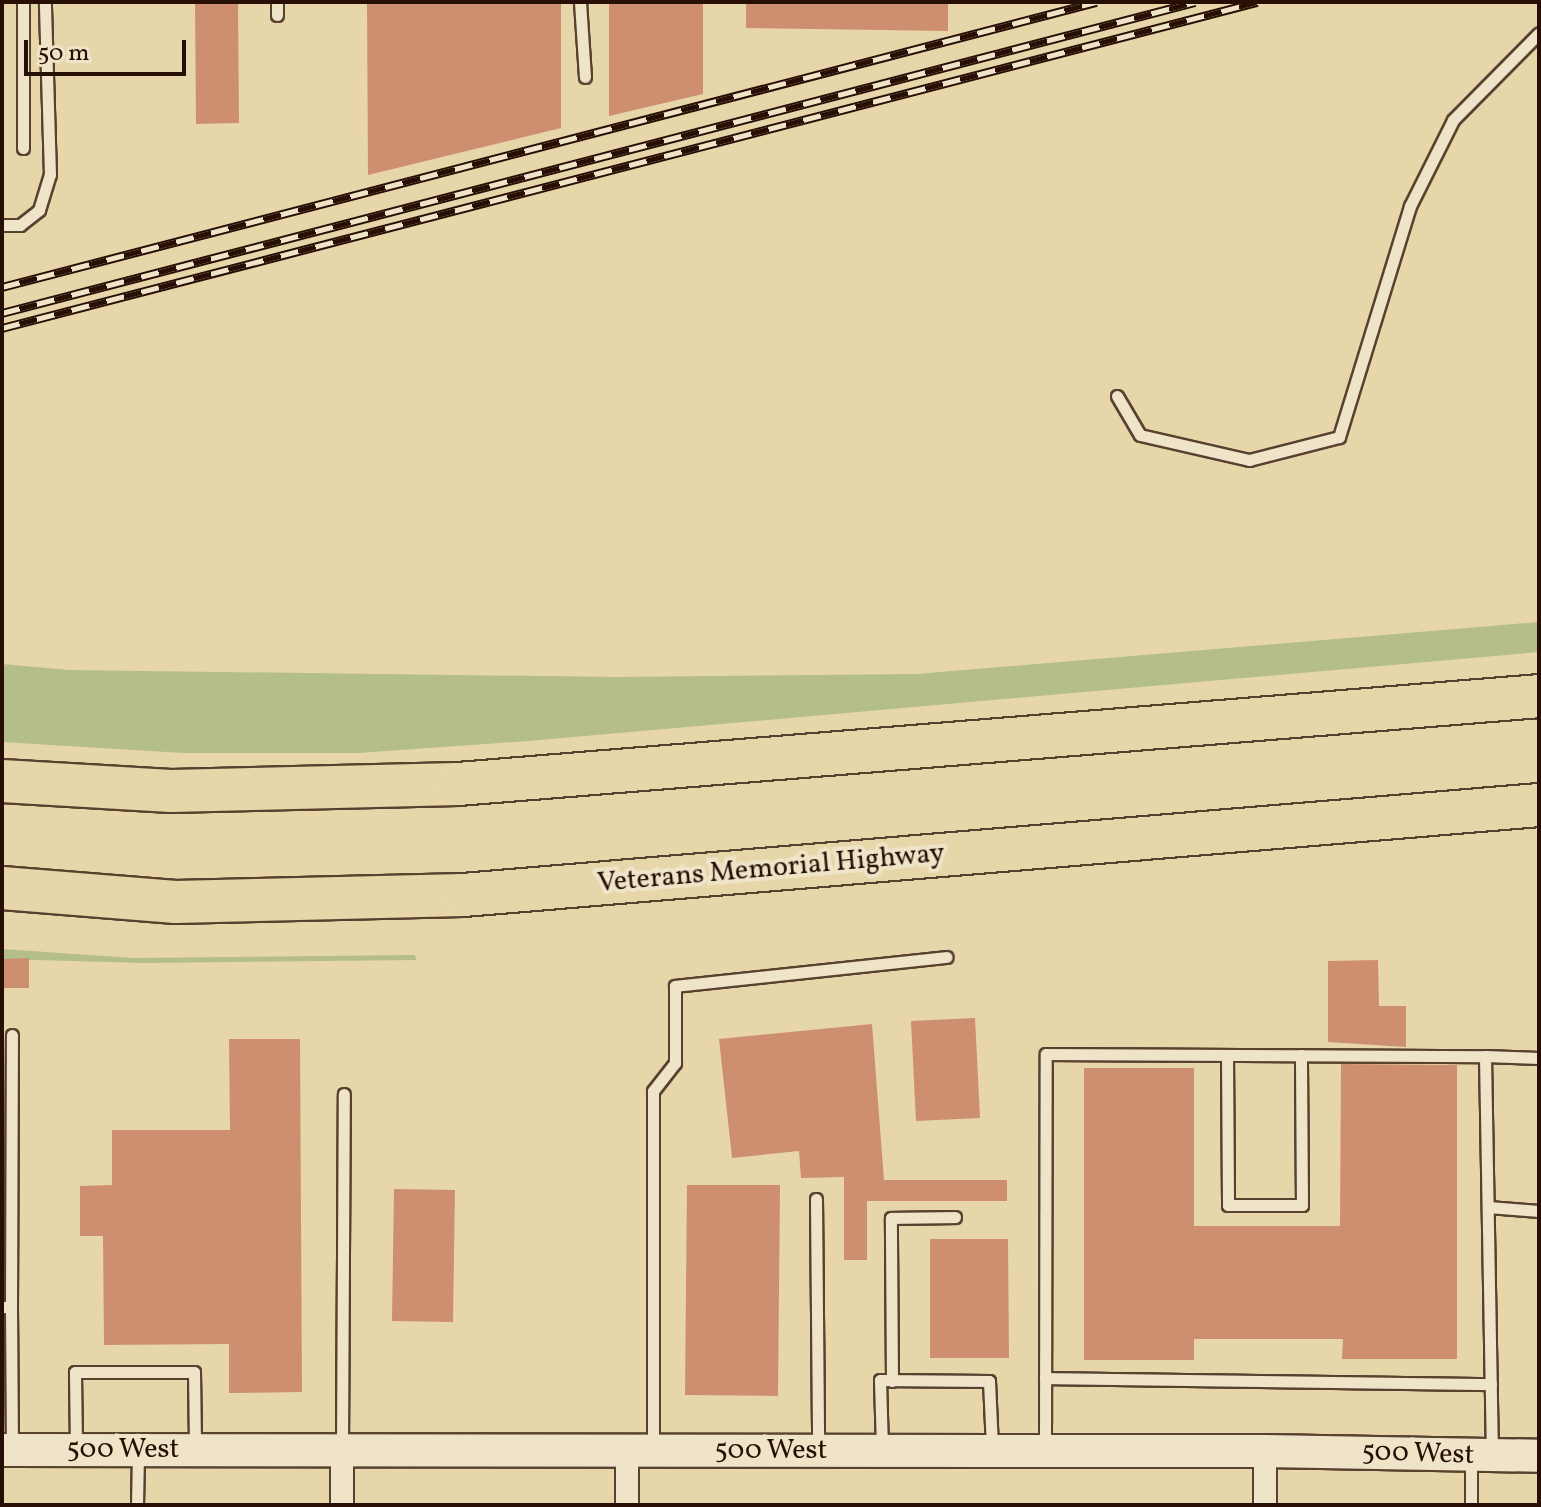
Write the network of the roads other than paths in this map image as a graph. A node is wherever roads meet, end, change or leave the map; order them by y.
1 (23, 2) edge
2 (45, 2) edge
3 (277, 2) edge
4 (580, 2) edge
5 (277, 15) dead end
6 (1539, 33) edge
7 (585, 77) dead end
8 (23, 148) dead end
9 (2, 225) edge
10 (1117, 396) dead end
11 (1539, 696) edge
12 (2, 781) edge
13 (1539, 805) edge
14 (2, 888) edge
15 (946, 957) dead end
16 (12, 1035) dead end
17 (1227, 1055) junction
18 (1301, 1055) junction
19 (1485, 1056) junction
20 (1539, 1058) edge
21 (344, 1094) dead end
22 (816, 1199) dead end
23 (1488, 1207) junction
24 (1539, 1211) edge
25 (955, 1217) dead end
26 (7, 1307) edge
27 (1045, 1378) junction
28 (892, 1381) junction
29 (1491, 1384) junction
30 (1539, 1445) edge
31 (7, 1450) edge
32 (76, 1450) junction
33 (138, 1450) junction
34 (195, 1450) junction
35 (342, 1451) junction
36 (640, 1451) junction
37 (818, 1451) junction
38 (882, 1451) junction
39 (1265, 1451) junction
40 (992, 1452) junction
41 (1045, 1452) junction
42 (1481, 1456) junction
43 (1539, 1456) edge
44 (137, 1505) edge
45 (342, 1505) edge
46 (627, 1505) edge
47 (1265, 1505) edge
48 (1471, 1505) edge

1 - 8 lane
2 - 9 lane
3 - 5 lane
4 - 7 lane
6 - 10 lane
11 - 12 highway
13 - 14 highway, Veterans Memorial Highway
15 - 36 lane
16 - 26 lane
17 - 18 lane
17 - 18 lane
17 - 27 lane
18 - 19 lane
19 - 20 lane
19 - 23 lane
21 - 35 lane
22 - 37 lane
23 - 24 lane
23 - 29 lane
25 - 28 lane
26 - 31 lane
27 - 29 lane
27 - 41 lane
28 - 38 lane
28 - 40 lane
29 - 42 lane
30 - 43 lane
31 - 32 main road, 500 West
32 - 33 main road, 500 West
32 - 34 lane
33 - 34 main road, 500 West
33 - 44 lane
34 - 35 main road, 500 West
35 - 36 main road, 500 West
35 - 45 street
36 - 37 main road, 500 West
36 - 46 street
37 - 38 main road, 500 West
38 - 40 main road, 500 West
39 - 41 main road, 500 West
39 - 42 main road, 500 West
39 - 47 street
40 - 41 main road, 500 West
42 - 43 main road, 500 West
42 - 48 lane

